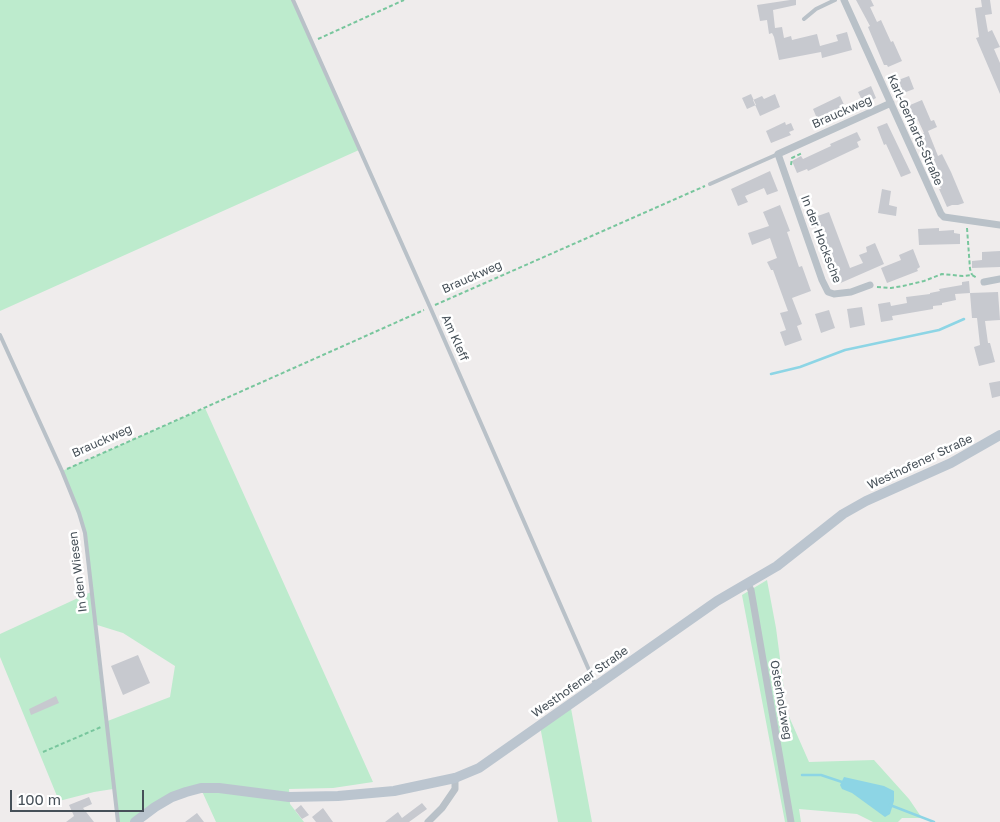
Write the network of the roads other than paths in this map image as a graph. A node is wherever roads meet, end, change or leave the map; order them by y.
1 (293, 0) edge
2 (835, 0) edge
3 (844, 0) edge
4 (804, 19) dead end
5 (891, 103) junction
6 (778, 154) junction
7 (710, 184) road end
8 (1000, 225) edge
9 (1000, 280) edge
10 (984, 282) road end
11 (870, 285) road end
12 (0, 335) edge
13 (1000, 435) edge
14 (748, 583) junction
15 (596, 686) junction
16 (455, 778) junction
17 (432, 821) edge
18 (118, 822) edge
19 (135, 822) edge
20 (791, 822) edge

1 - 15 lane, Am Kleff
2 - 4 lane
3 - 5 street, Karl-Gerharts-Straße
5 - 6 street, Brauckweg
5 - 8 street, Karl-Gerharts-Straße
6 - 7 lane, Brauckweg
6 - 11 street, In der Hocksche
9 - 10 street
12 - 18 lane, In den Wiesen
13 - 14 street, Westhofener Straße
14 - 15 street, Westhofener Straße
14 - 20 street, Osterholzweg
15 - 16 street, Westhofener Straße
16 - 17 street
16 - 19 street, Westhofener Straße

